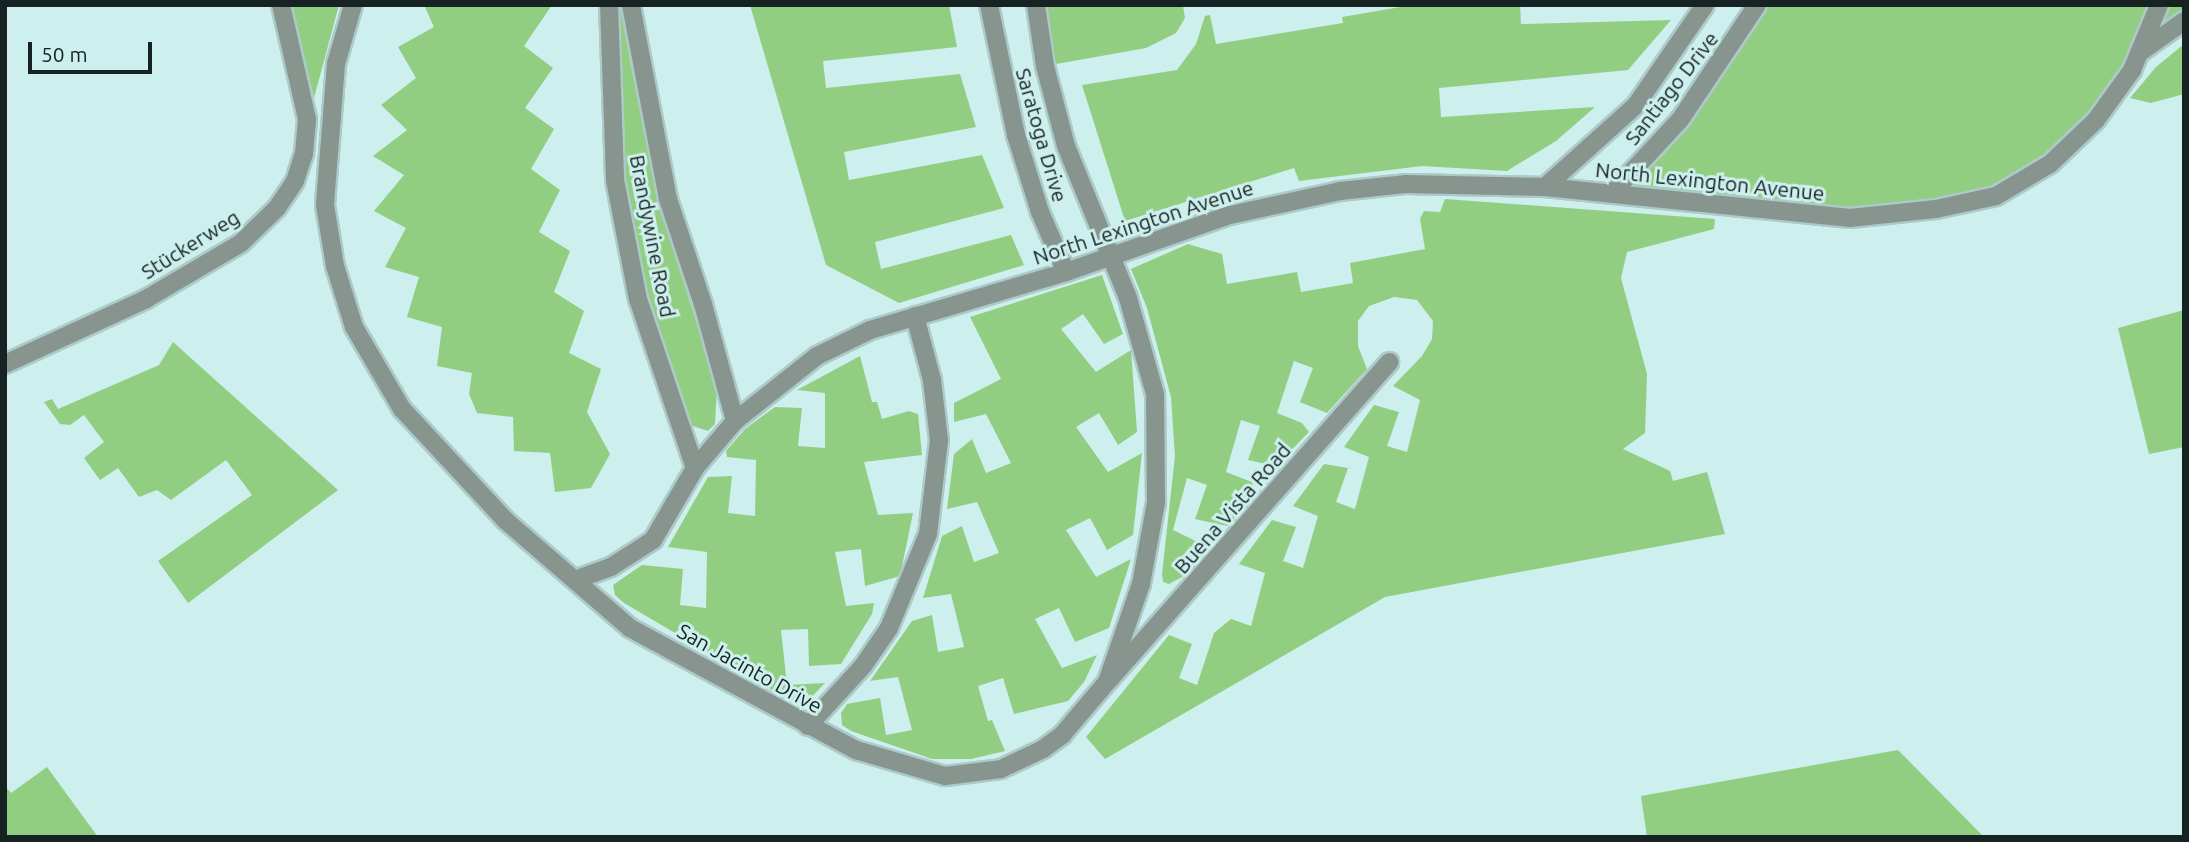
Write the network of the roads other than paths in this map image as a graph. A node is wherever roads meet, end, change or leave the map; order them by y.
1 (281, 5) edge
2 (353, 5) edge
3 (609, 5) edge
4 (631, 5) edge
5 (989, 5) edge
6 (1036, 5) edge
7 (1705, 5) edge
8 (1757, 5) edge
9 (2159, 5) edge
10 (2184, 21) edge
11 (2142, 51) junction
12 (1545, 187) junction
13 (1613, 192) junction
14 (1111, 254) junction
15 (1066, 272) junction
16 (915, 316) junction
17 (1389, 362) dead end
18 (5, 364) edge
19 (735, 421) junction
20 (695, 468) junction
21 (575, 580) junction
22 (1107, 682) junction
23 (808, 726) junction

1 - 18 street, Stückerweg
2 - 21 street, San Jacinto Drive
3 - 20 street, Brandywine Road
4 - 19 street, Brandywine Road
5 - 15 street, Saratoga Drive
6 - 14 street, Saratoga Drive
7 - 12 street, Santiago Drive
8 - 13 street, Santiago Drive
9 - 11 street, North Lexington Avenue
10 - 11 street, North Lexington Avenue
11 - 13 street, North Lexington Avenue
12 - 13 street, North Lexington Avenue
12 - 14 street, North Lexington Avenue
14 - 15 street, North Lexington Avenue
14 - 22 street, San Jacinto Drive
15 - 16 street, North Lexington Avenue
16 - 19 street, North Lexington Avenue
16 - 23 street
17 - 22 street, Buena Vista Road
19 - 20 street, North Lexington Avenue
20 - 21 street, North Lexington Avenue
21 - 23 street, San Jacinto Drive
22 - 23 street, San Jacinto Drive

